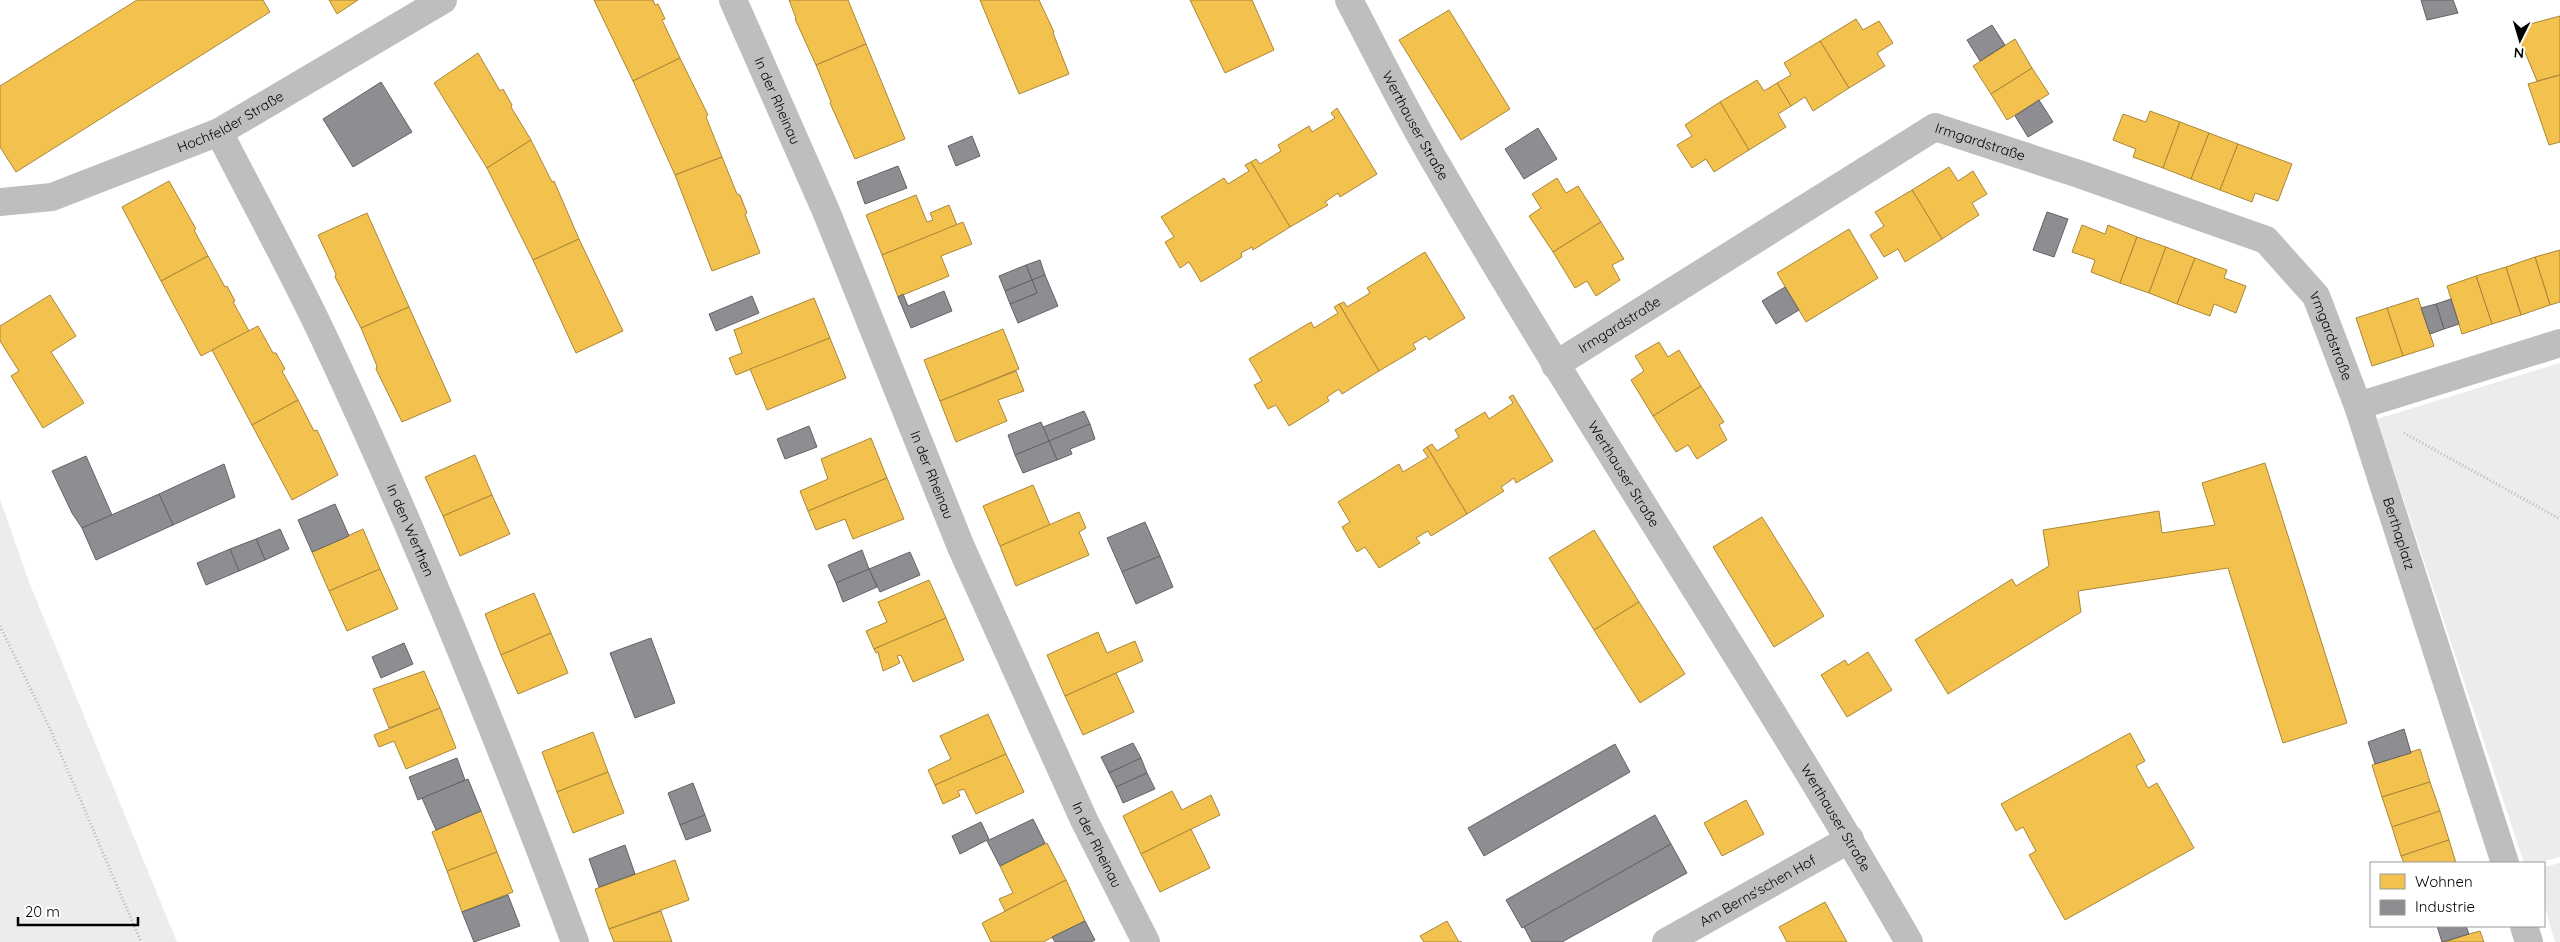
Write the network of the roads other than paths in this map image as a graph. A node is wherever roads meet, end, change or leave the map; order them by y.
1 (443, 0) edge
2 (733, 0) edge
3 (1349, 0) edge
4 (218, 132) junction
5 (0, 202) edge
6 (2560, 343) edge
7 (1555, 365) junction
8 (2358, 406) junction
9 (1850, 839) junction
10 (2505, 862) edge
11 (2524, 927) edge
12 (575, 942) edge
13 (1146, 942) edge
14 (1666, 942) edge
15 (1909, 942) edge
16 (2529, 942) edge

1 - 4 street, Hochfelder Straße
2 - 13 street, In der Rheinau
3 - 7 street, Werthauser Straße
4 - 5 street, Hochfelder Straße
4 - 12 street, In den Werthen
6 - 8 street
7 - 8 street, Irmgardstraße
7 - 9 street, Werthauser Straße
8 - 10 street, Berthaplatz
9 - 14 street, Am Berns'schen Hof
9 - 15 street, Werthauser Straße
11 - 16 street

